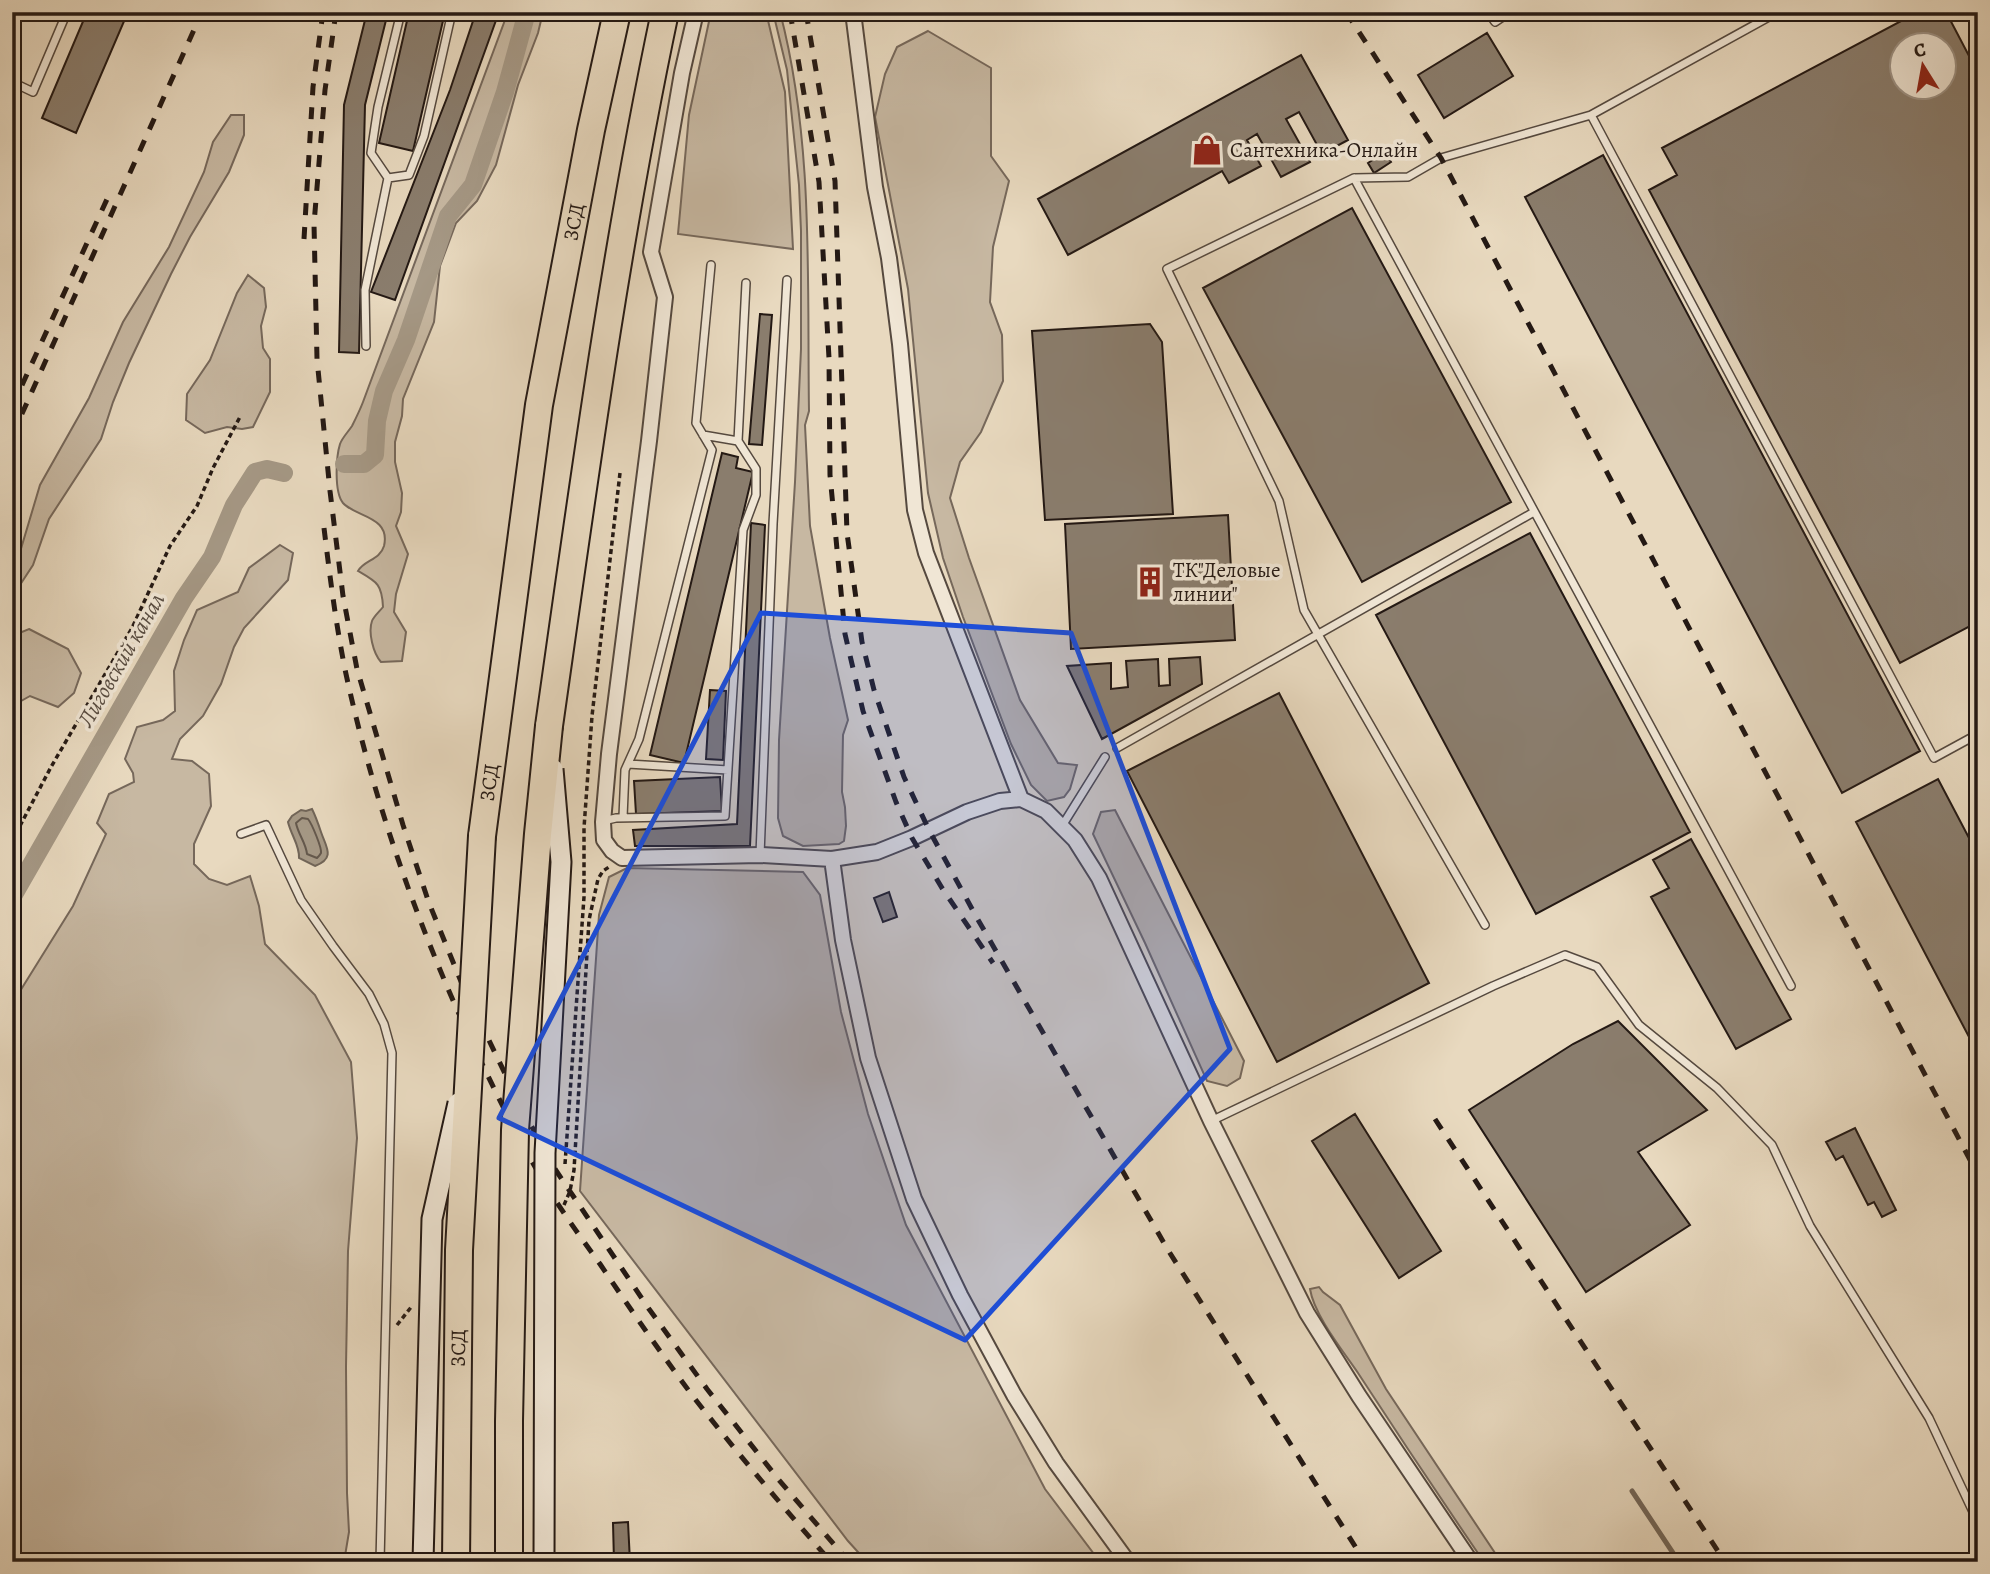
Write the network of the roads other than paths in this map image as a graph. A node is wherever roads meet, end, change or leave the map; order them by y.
1 (67, 12) edge
2 (401, 12) edge
3 (452, 12) edge
4 (617, 12) edge
5 (665, 12) edge
6 (696, 12) edge
7 (853, 12) edge
8 (1488, 12) edge
9 (1510, 12) edge
10 (1779, 12) edge
11 (12, 82) edge
12 (1591, 115) junction
13 (388, 178) junction
14 (1354, 178) junction
15 (712, 265) dead end
16 (787, 280) dead end
17 (747, 282) dead end
18 (366, 346) dead end
19 (703, 435) junction
20 (738, 442) junction
21 (1534, 512) junction
22 (1317, 633) junction
23 (549, 726) junction
24 (1978, 734) edge
25 (1117, 748) dead end
26 (1105, 757) dead end
27 (628, 764) junction
28 (728, 770) junction
29 (1021, 799) junction
30 (623, 817) junction
31 (603, 821) junction
32 (1062, 827) junction
33 (241, 834) dead end
34 (760, 855) junction
35 (832, 859) junction
36 (1485, 925) dead end
37 (1791, 986) dead end
38 (469, 1058) junction
39 (1211, 1121) junction
40 (1978, 1531) edge
41 (380, 1562) edge
42 (423, 1562) edge
43 (456, 1562) edge
44 (509, 1562) edge
45 (544, 1562) edge
46 (1128, 1562) edge
47 (1471, 1562) edge

1 - 11 lane
2 - 13 lane
3 - 13 lane
4 - 38 highway, ЗСД, bridge
5 - 23 highway
6 - 31 street
7 - 29 street
8 - 9 lane
10 - 12 lane
12 - 14 lane
12 - 24 lane
13 - 18 lane
14 - 21 lane
14 - 22 lane
15 - 19 lane
16 - 34 lane
17 - 20 lane
19 - 20 lane
19 - 27 lane
20 - 28 lane
21 - 22 lane
21 - 37 lane
22 - 25 lane
22 - 36 lane
23 - 44 highway, bridge
23 - 45 main road, bridge
26 - 32 lane
27 - 28 lane
27 - 30 lane
28 - 30 lane
29 - 32 street
29 - 35 street
30 - 31 lane
31 - 34 street
32 - 39 street
33 - 41 lane
34 - 35 street
35 - 46 street
38 - 42 main road, bridge
38 - 43 highway, ЗСД, bridge
39 - 40 lane
39 - 47 street

